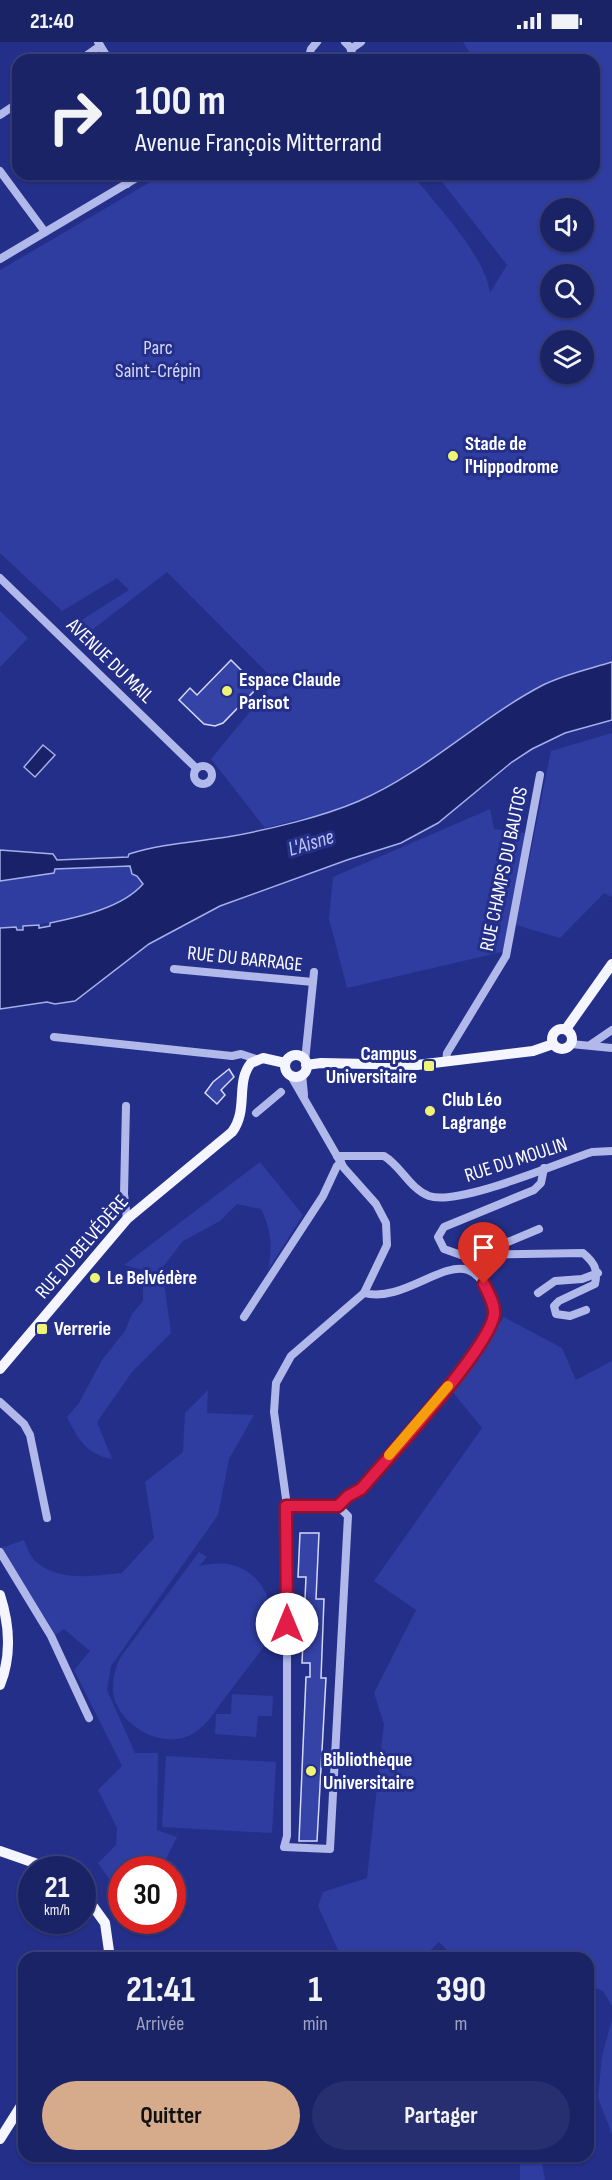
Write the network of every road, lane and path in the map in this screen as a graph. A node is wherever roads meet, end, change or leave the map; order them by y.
1 (361, 42) edge
2 (99, 44) edge
3 (348, 45) edge
4 (87, 54) edge
5 (0, 171) edge
6 (125, 180) edge
7 (133, 180) edge
8 (127, 184) junction
9 (45, 232) junction
10 (0, 259) edge
11 (0, 578) edge
12 (196, 768) dead end
13 (540, 775) dead end
14 (612, 964) edge
15 (174, 969) dead end
16 (314, 972) dead end
17 (313, 982) junction
18 (566, 1029) junction
19 (612, 1030) edge
20 (54, 1037) dead end
21 (554, 1044) junction
22 (571, 1044) junction
23 (590, 1045) junction
24 (612, 1048) edge
25 (232, 1056) junction
26 (256, 1059) junction
27 (446, 1062) junction
28 (285, 1063) junction
29 (301, 1069) junction
30 (246, 1070) junction
31 (282, 1092) dead end
32 (126, 1106) dead end
33 (256, 1113) dead end
34 (612, 1151) edge
35 (339, 1159) junction
36 (544, 1168) junction
37 (127, 1219) junction
38 (539, 1229) dead end
39 (478, 1255) junction
40 (598, 1273) junction
41 (364, 1293) junction
42 (538, 1293) dead end
43 (586, 1310) dead end
44 (244, 1317) dead end
45 (0, 1369) edge
46 (0, 1402) edge
47 (286, 1506) junction
48 (338, 1506) junction
49 (47, 1518) dead end
50 (0, 1552) edge
51 (0, 1595) edge
52 (0, 1685) edge
53 (89, 1718) dead end
54 (0, 1851) edge
55 (18, 1857) edge
56 (96, 1908) edge
57 (109, 1952) edge
58 (18, 2110) edge
59 (0, 2139) edge

1 - 3 street
2 - 4 street
5 - 9 street
6 - 8 street
7 - 8 street
8 - 9 street
9 - 10 street
11 - 12 street, AVENUE DU MAIL
13 - 27 street, RUE CHAMPS DU BAUTOS
14 - 18 main road
15 - 17 street, RUE DU BARRAGE
16 - 17 street
17 - 29 street
18 - 21 main road
18 - 22 main road
19 - 23 street
20 - 25 street
21 - 22 main road
21 - 27 main road
22 - 23 street
23 - 24 street
25 - 26 street
25 - 30 street
26 - 28 main road
26 - 30 main road
27 - 29 main road
28 - 29 main road
28 - 29 main road
29 - 35 street
30 - 37 main road, RUE DU BELVÉDÈRE
31 - 33 street
32 - 37 street
34 - 36 street, RUE DU MOULIN
35 - 36 street, RUE DU MOULIN
35 - 41 street
35 - 44 street
36 - 39 street
37 - 45 main road, RUE DU BELVÉDÈRE
38 - 39 street
39 - 40 street
40 - 42 street
40 - 43 street
41 - 47 street
41 - 48 street
46 - 49 street
47 - 48 street
47 - 48 street
50 - 53 street
51 - 52 main road
54 - 55 main road
56 - 57 main road
58 - 59 main road

